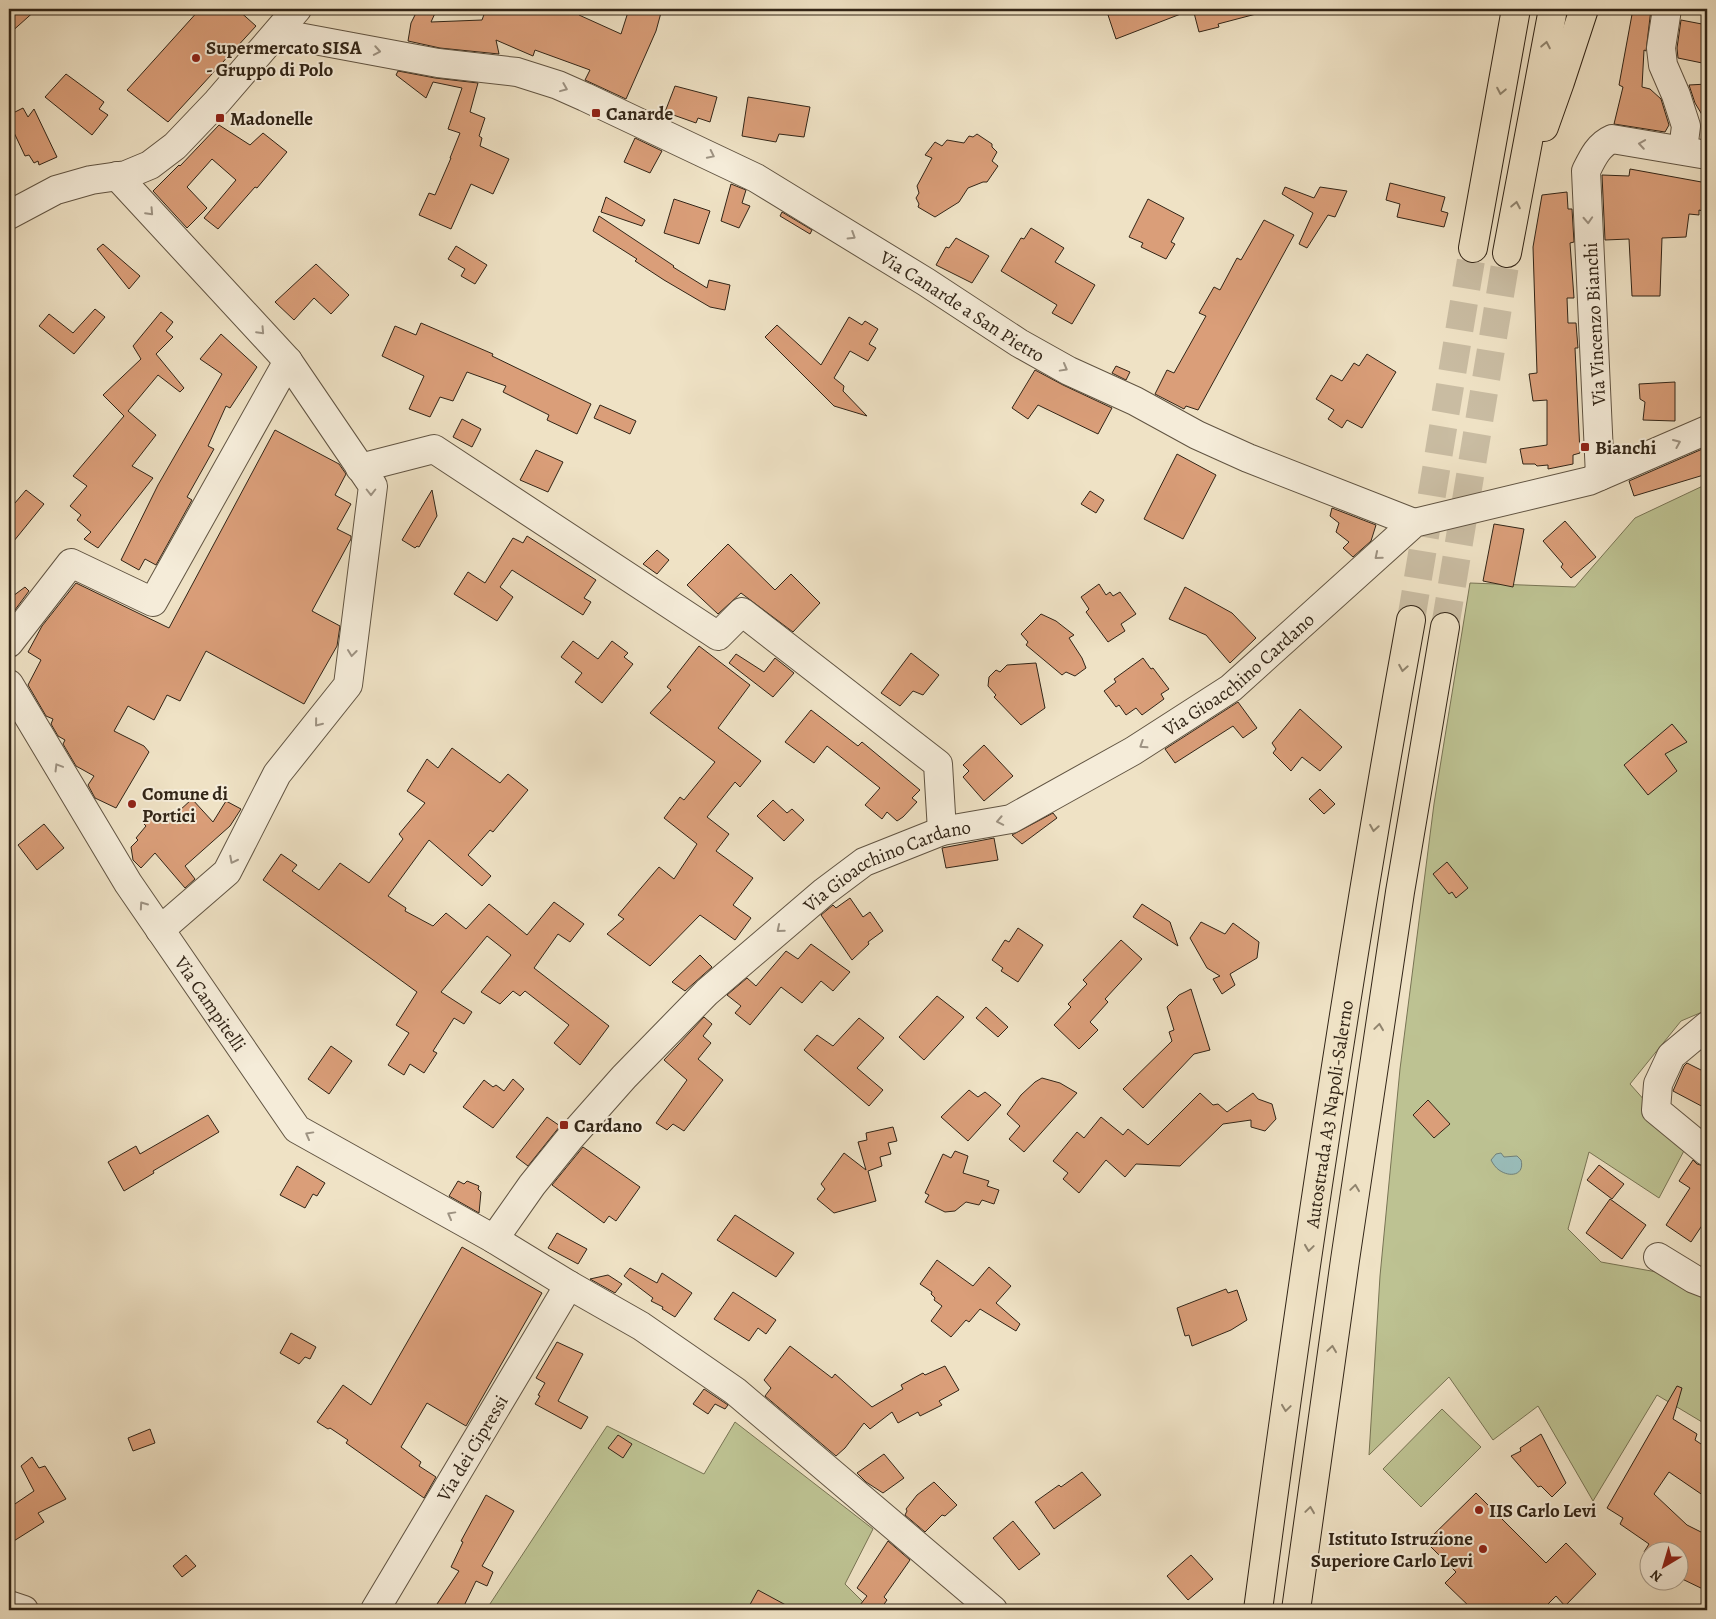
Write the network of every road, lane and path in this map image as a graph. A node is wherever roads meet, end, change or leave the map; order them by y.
1 (297, 9) edge
2 (1516, 9) edge
3 (1553, 9) edge
4 (1584, 9) edge
5 (1667, 9) edge
6 (277, 33) junction
7 (1695, 153) edge
8 (1524, 163) junction
9 (117, 176) junction
10 (9, 215) edge
11 (1473, 248) tunnel mouth
12 (1507, 253) tunnel mouth
13 (288, 360) junction
14 (1707, 430) edge
15 (360, 468) junction
16 (1600, 476) junction
17 (1414, 523) junction
18 (1411, 620) tunnel mouth
19 (1445, 627) tunnel mouth
20 (9, 643) edge
21 (9, 684) edge
22 (942, 831) junction
23 (160, 930) junction
24 (1707, 1026) edge
25 (1707, 1152) edge
26 (494, 1239) junction
27 (1658, 1258) dead end
28 (1707, 1284) edge
29 (568, 1285) junction
30 (9, 1605) edge
31 (24, 1610) edge
32 (375, 1610) edge
33 (993, 1610) edge
34 (1258, 1610) edge
35 (1296, 1610) edge

1 - 6 street
2 -> 11 highway
8 -> 3 highway
4 - 8 highway
5 - 7 street
6 - 9 street
6 -> 17 street, Via Canarde a San Pietro
7 -> 16 street, Via Vincenzo Bianchi
12 -> 8 highway
9 - 10 street
9 -> 13 street
13 - 15 street
13 - 20 street
16 -> 14 street
15 - 22 street
15 -> 23 street
16 - 17 street
17 -> 22 street, Via Gioacchino Cardano
18 -> 34 highway, Autostrada A3 Napoli-Salerno
35 -> 19 highway, Autostrada A3 Napoli-Salerno
23 -> 21 street, Via Campitelli
22 -> 26 street, Via Gioacchino Cardano
26 -> 23 street, Via Campitelli
24 - 25 street
26 - 29 street
27 - 28 street
29 - 32 street, Via dei Cipressi
29 - 33 street
30 - 31 street

